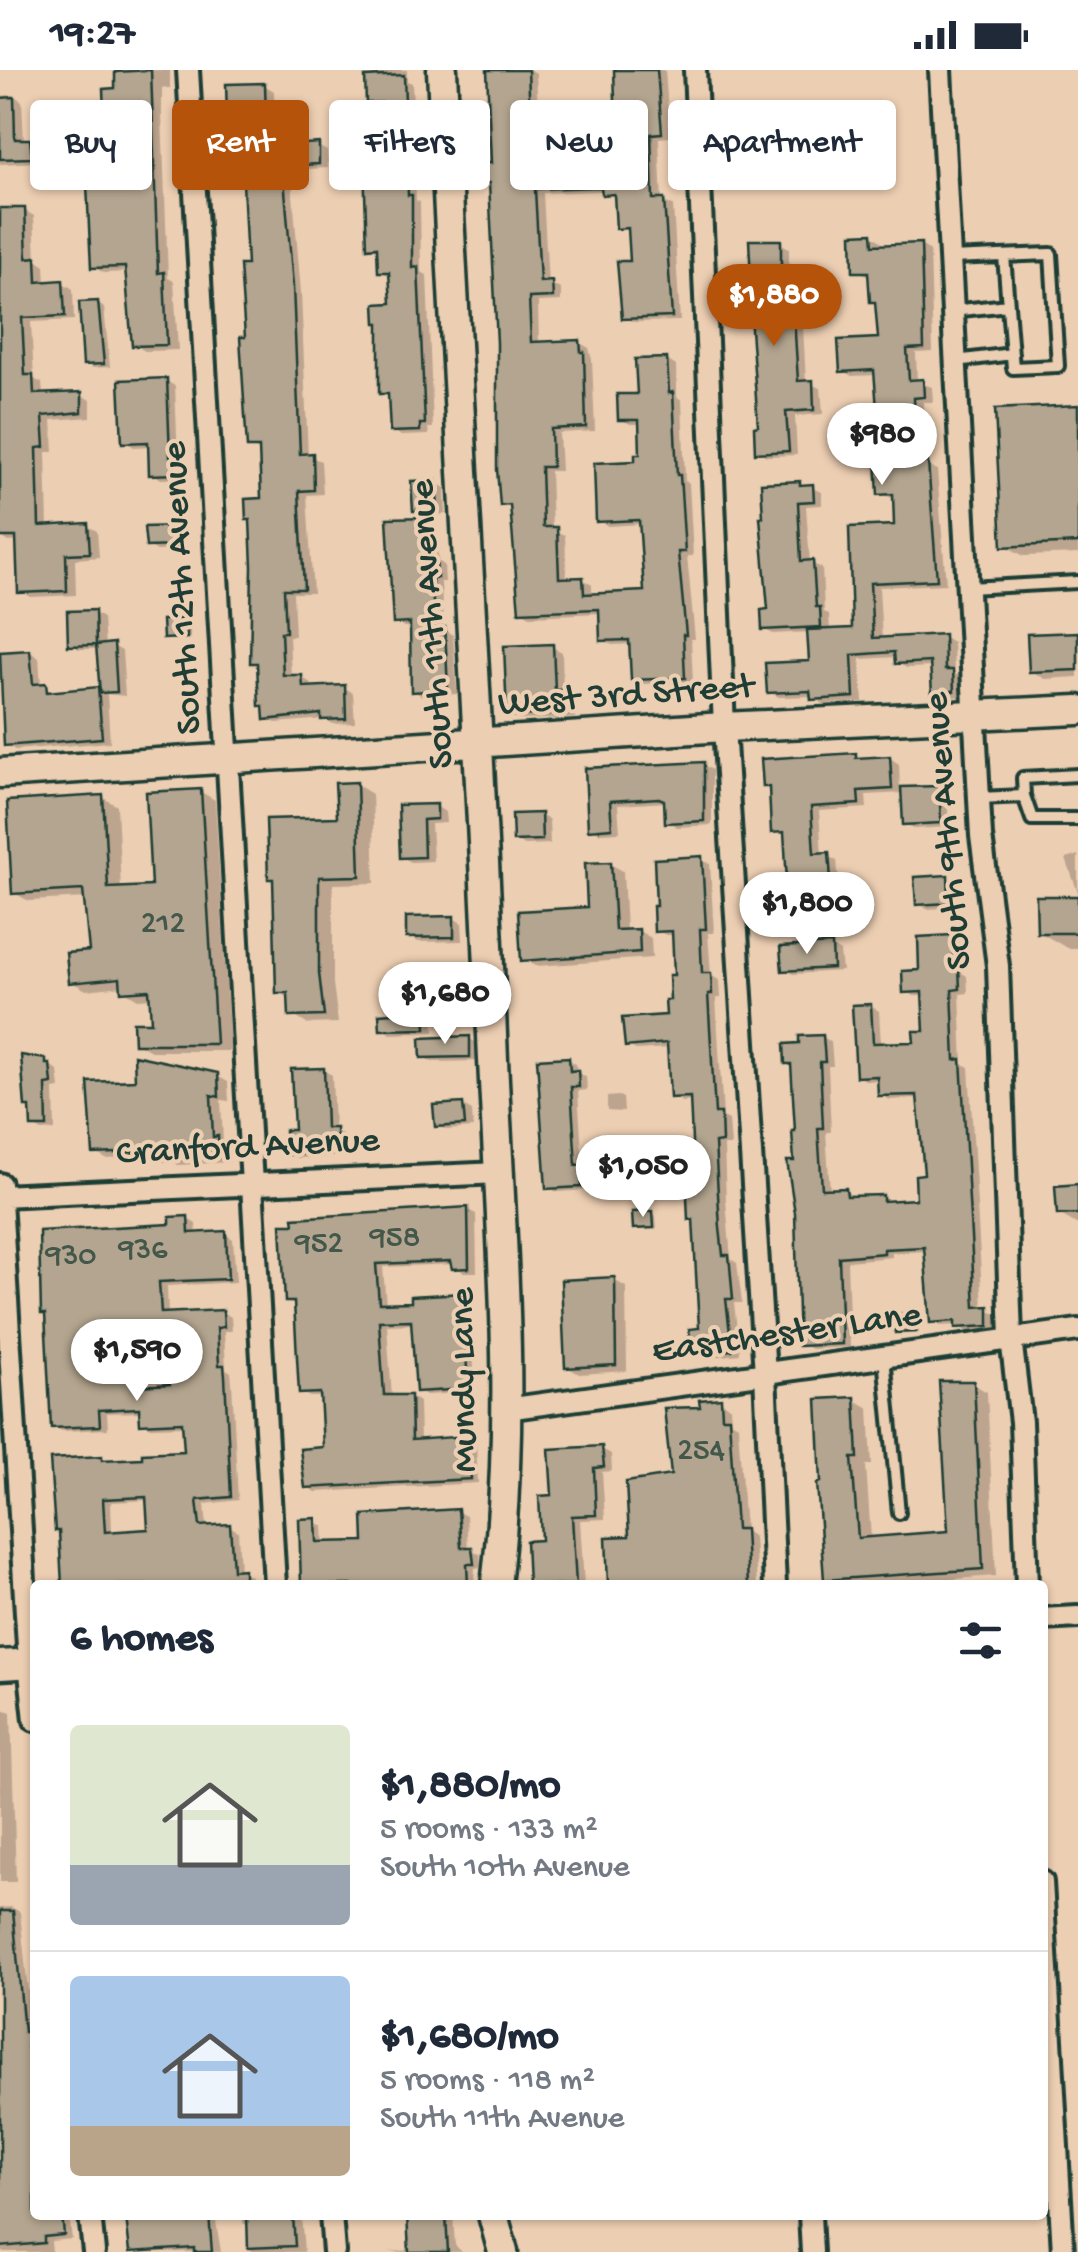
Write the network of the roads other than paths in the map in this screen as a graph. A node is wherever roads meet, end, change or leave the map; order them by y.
1 (188, 70) edge
2 (442, 70) edge
3 (695, 70) edge
4 (940, 70) edge
5 (1004, 256) junction
6 (950, 258) junction
7 (1008, 305) junction
8 (952, 312) junction
9 (1012, 354) junction
10 (955, 361) junction
11 (1078, 582) edge
12 (967, 588) junction
13 (1078, 710) edge
14 (974, 716) junction
15 (724, 727) junction
16 (480, 744) junction
17 (229, 758) junction
18 (0, 773) edge
19 (1078, 776) edge
20 (1024, 796) junction
21 (979, 798) junction
22 (1078, 818) edge
23 (498, 1173) junction
24 (252, 1182) junction
25 (0, 1184) edge
26 (0, 1196) edge
27 (1078, 1330) edge
28 (1011, 1338) junction
29 (884, 1356) junction
30 (765, 1374) junction
31 (506, 1409) junction
32 (899, 1513) dead end
33 (275, 1580) edge
34 (496, 1580) edge
35 (775, 1580) edge
36 (1027, 1580) edge
37 (1078, 1617) edge
38 (1048, 1619) edge
39 (30, 1634) edge
40 (30, 1663) edge
41 (0, 1664) edge
42 (1048, 1983) edge
43 (91, 2220) edge
44 (331, 2220) edge
45 (493, 2220) edge
46 (810, 2220) edge
47 (94, 2252) edge
48 (334, 2252) edge
49 (503, 2252) edge
50 (812, 2252) edge
51 (1064, 2252) edge

1 - 17 street, South 12th Avenue
2 - 16 street, South 11th Avenue
3 - 15 street
4 - 6 street, South 9th Avenue
5 - 6 lane
5 - 7 lane
5 - 9 lane
6 - 8 street, South 9th Avenue
7 - 8 lane
7 - 9 lane
8 - 10 street, South 9th Avenue
9 - 10 lane
10 - 12 street, South 9th Avenue
11 - 12 lane
12 - 14 street, South 9th Avenue
13 - 14 street, West 3rd Street
14 - 15 street, West 3rd Street
14 - 21 street, South 9th Avenue
15 - 16 street, West 3rd Street
15 - 30 street
16 - 17 street, West 3rd Street
16 - 23 street, South 11th Avenue
17 - 18 street, West 3rd Street
17 - 24 street, South 12th Avenue
19 - 20 lane
20 - 21 lane
20 - 22 lane
21 - 28 street, South 9th Avenue
23 - 24 street, Cranford Avenue
23 - 31 street, Mundy Lane
24 - 26 street, Cranford Avenue
24 - 33 street, South 12th Avenue
25 - 26 street
26 - 39 street
27 - 28 street, Eastchester Lane
28 - 29 street, Eastchester Lane
28 - 36 street, South 9th Avenue
29 - 30 street, Eastchester Lane
29 - 32 lane
30 - 31 street, Eastchester Lane
30 - 35 street
31 - 34 street, Mundy Lane
37 - 38 street
40 - 41 street
42 - 51 street
43 - 47 street
44 - 48 street
45 - 49 street
46 - 50 street

